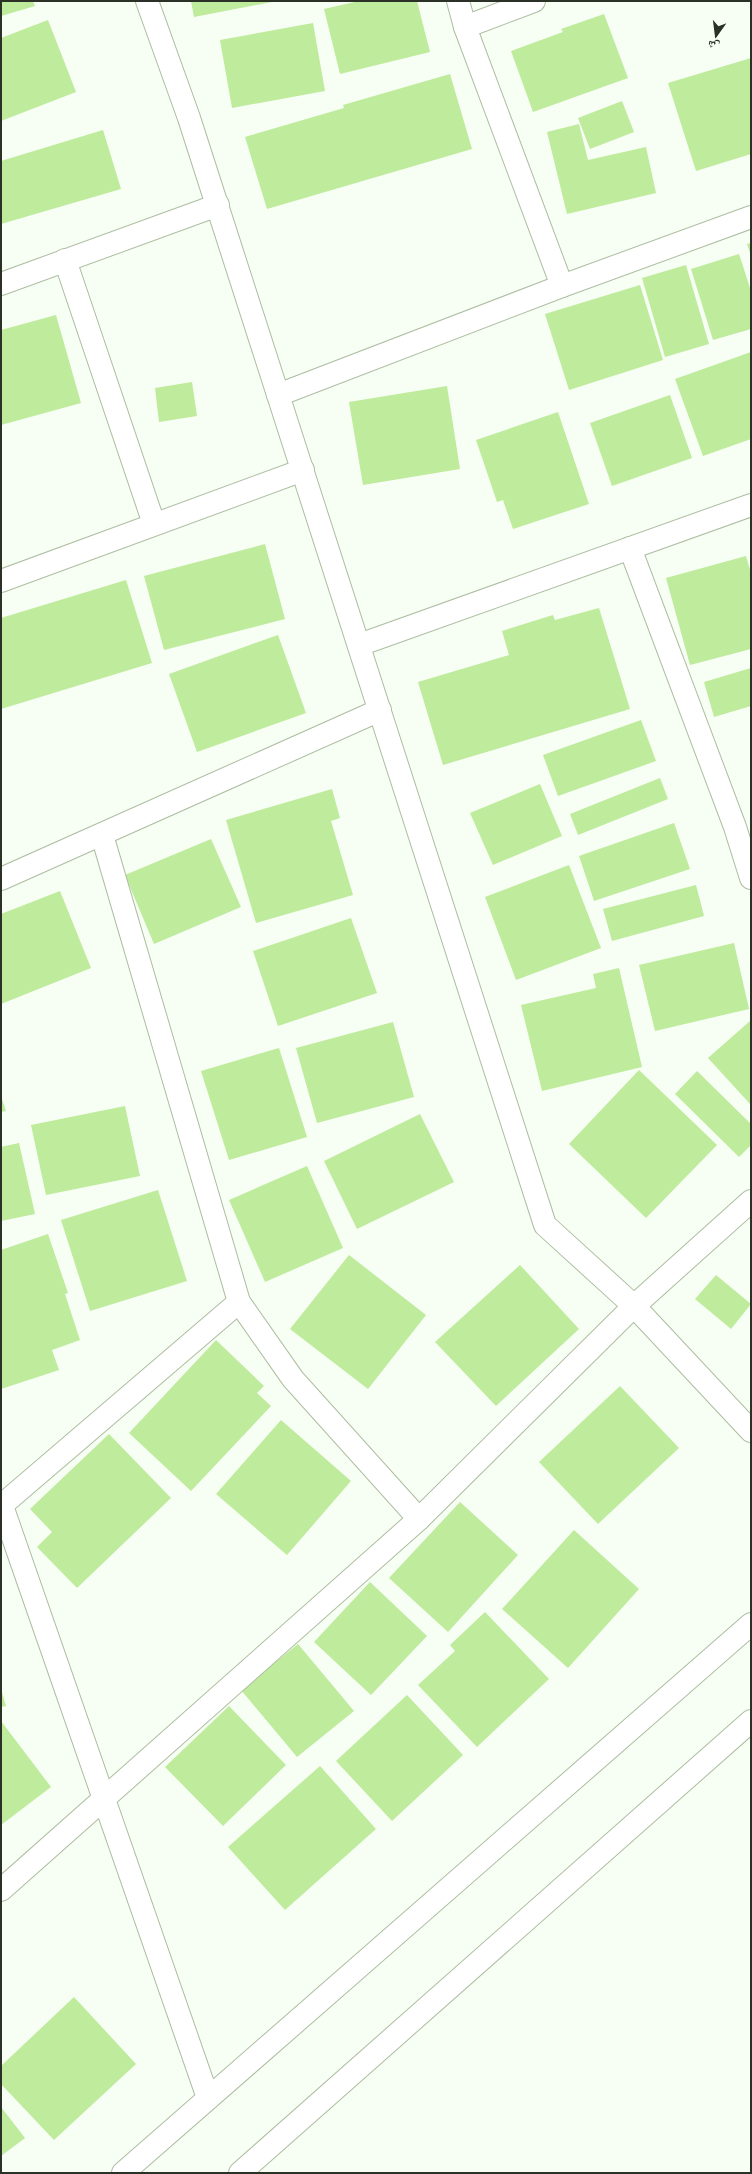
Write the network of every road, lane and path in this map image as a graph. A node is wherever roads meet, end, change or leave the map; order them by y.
1 (147, 1) edge
2 (458, 1) edge
3 (534, 1) edge
4 (465, 27) junction
5 (218, 205) junction
6 (751, 217) edge
7 (65, 260) junction
8 (1, 284) edge
9 (562, 286) junction
10 (278, 395) junction
11 (303, 470) junction
12 (751, 505) edge
13 (154, 524) junction
14 (630, 548) junction
15 (1, 581) edge
16 (359, 645) junction
17 (380, 710) junction
18 (743, 825) edge
19 (102, 835) junction
20 (751, 878) edge
21 (1, 879) edge
22 (751, 1201) edge
23 (240, 1302) junction
24 (634, 1306) junction
25 (751, 1431) edge
26 (1, 1504) edge
27 (418, 1519) junction
28 (751, 1624) edge
29 (751, 1721) edge
30 (104, 1799) junction
31 (1, 1890) edge
32 (208, 2098) junction
33 (123, 2173) edge
34 (240, 2173) edge

1 - 5 street
2 - 4 street
3 - 4 street
4 - 9 street
5 - 7 street
5 - 10 street
6 - 9 street
7 - 8 street
7 - 13 street
9 - 10 street
10 - 11 street
11 - 13 street
11 - 16 street
12 - 14 street
13 - 15 street
14 - 16 street
14 - 18 street
16 - 17 street
17 - 19 street
17 - 24 street
18 - 20 street
19 - 21 street
19 - 23 street
22 - 24 street
23 - 26 street
23 - 27 street
24 - 25 street
24 - 27 street
26 - 30 street
27 - 30 street
28 - 32 street
29 - 34 street
30 - 31 street
30 - 32 street
32 - 33 street

